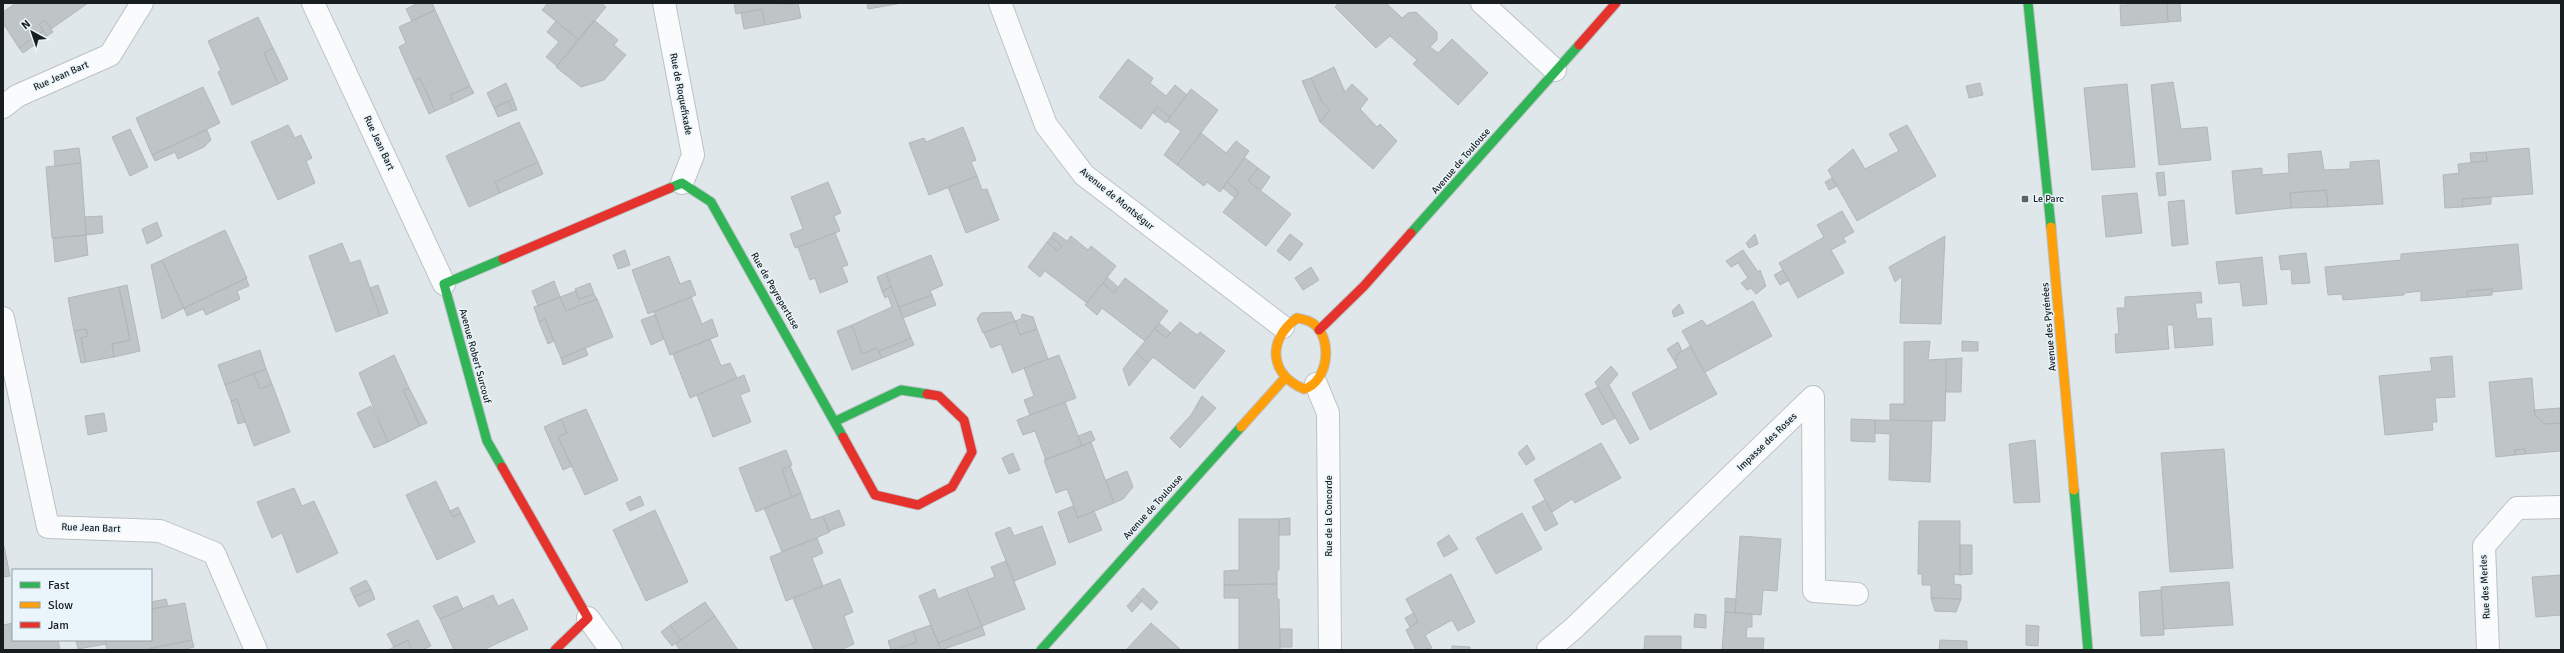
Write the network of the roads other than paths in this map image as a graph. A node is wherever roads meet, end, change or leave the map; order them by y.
1 (142, 3) edge
2 (313, 3) edge
3 (664, 3) edge
4 (1000, 3) edge
5 (1482, 3) edge
6 (1616, 3) edge
7 (2028, 3) edge
8 (1555, 70) junction
9 (3, 107) edge
10 (682, 183) junction
11 (444, 284) junction
12 (3, 318) edge
13 (1283, 328) junction
14 (1319, 330) junction
15 (1284, 379) junction
16 (1316, 384) junction
17 (836, 422) junction
18 (2561, 507) edge
19 (1857, 594) dead end
20 (588, 618) junction
21 (1574, 628) junction
22 (256, 650) edge
23 (555, 650) edge
24 (611, 650) edge
25 (1041, 650) edge
26 (1330, 650) edge
27 (1548, 650) edge
28 (1574, 650) edge
29 (2088, 650) edge
30 (2488, 650) edge

1 - 9 street, Rue Jean Bart
2 - 11 street, Rue Jean Bart
3 - 10 street, Rue de Roquefixade
4 - 13 street, Avenue de Montségur
5 - 8 street
6 - 8 street, Avenue de Toulouse
7 - 29 street, Avenue des Pyrénées
8 - 14 street, Avenue de Toulouse
10 - 11 street
10 - 17 street, Rue de Peyrepertuse
11 - 20 street, Avenue Robert Surcouf
12 - 22 street, Rue Jean Bart
13 - 14 street
13 - 15 street
14 - 16 street
15 - 16 street
15 - 25 street, Avenue de Toulouse
16 - 26 street, Rue de la Concorde
17 - 17 street
18 - 30 street, Rue des Merles
19 - 21 street, Impasse des Roses
20 - 23 street
20 - 24 street
21 - 27 street, Impasse des Roses
21 - 28 street

